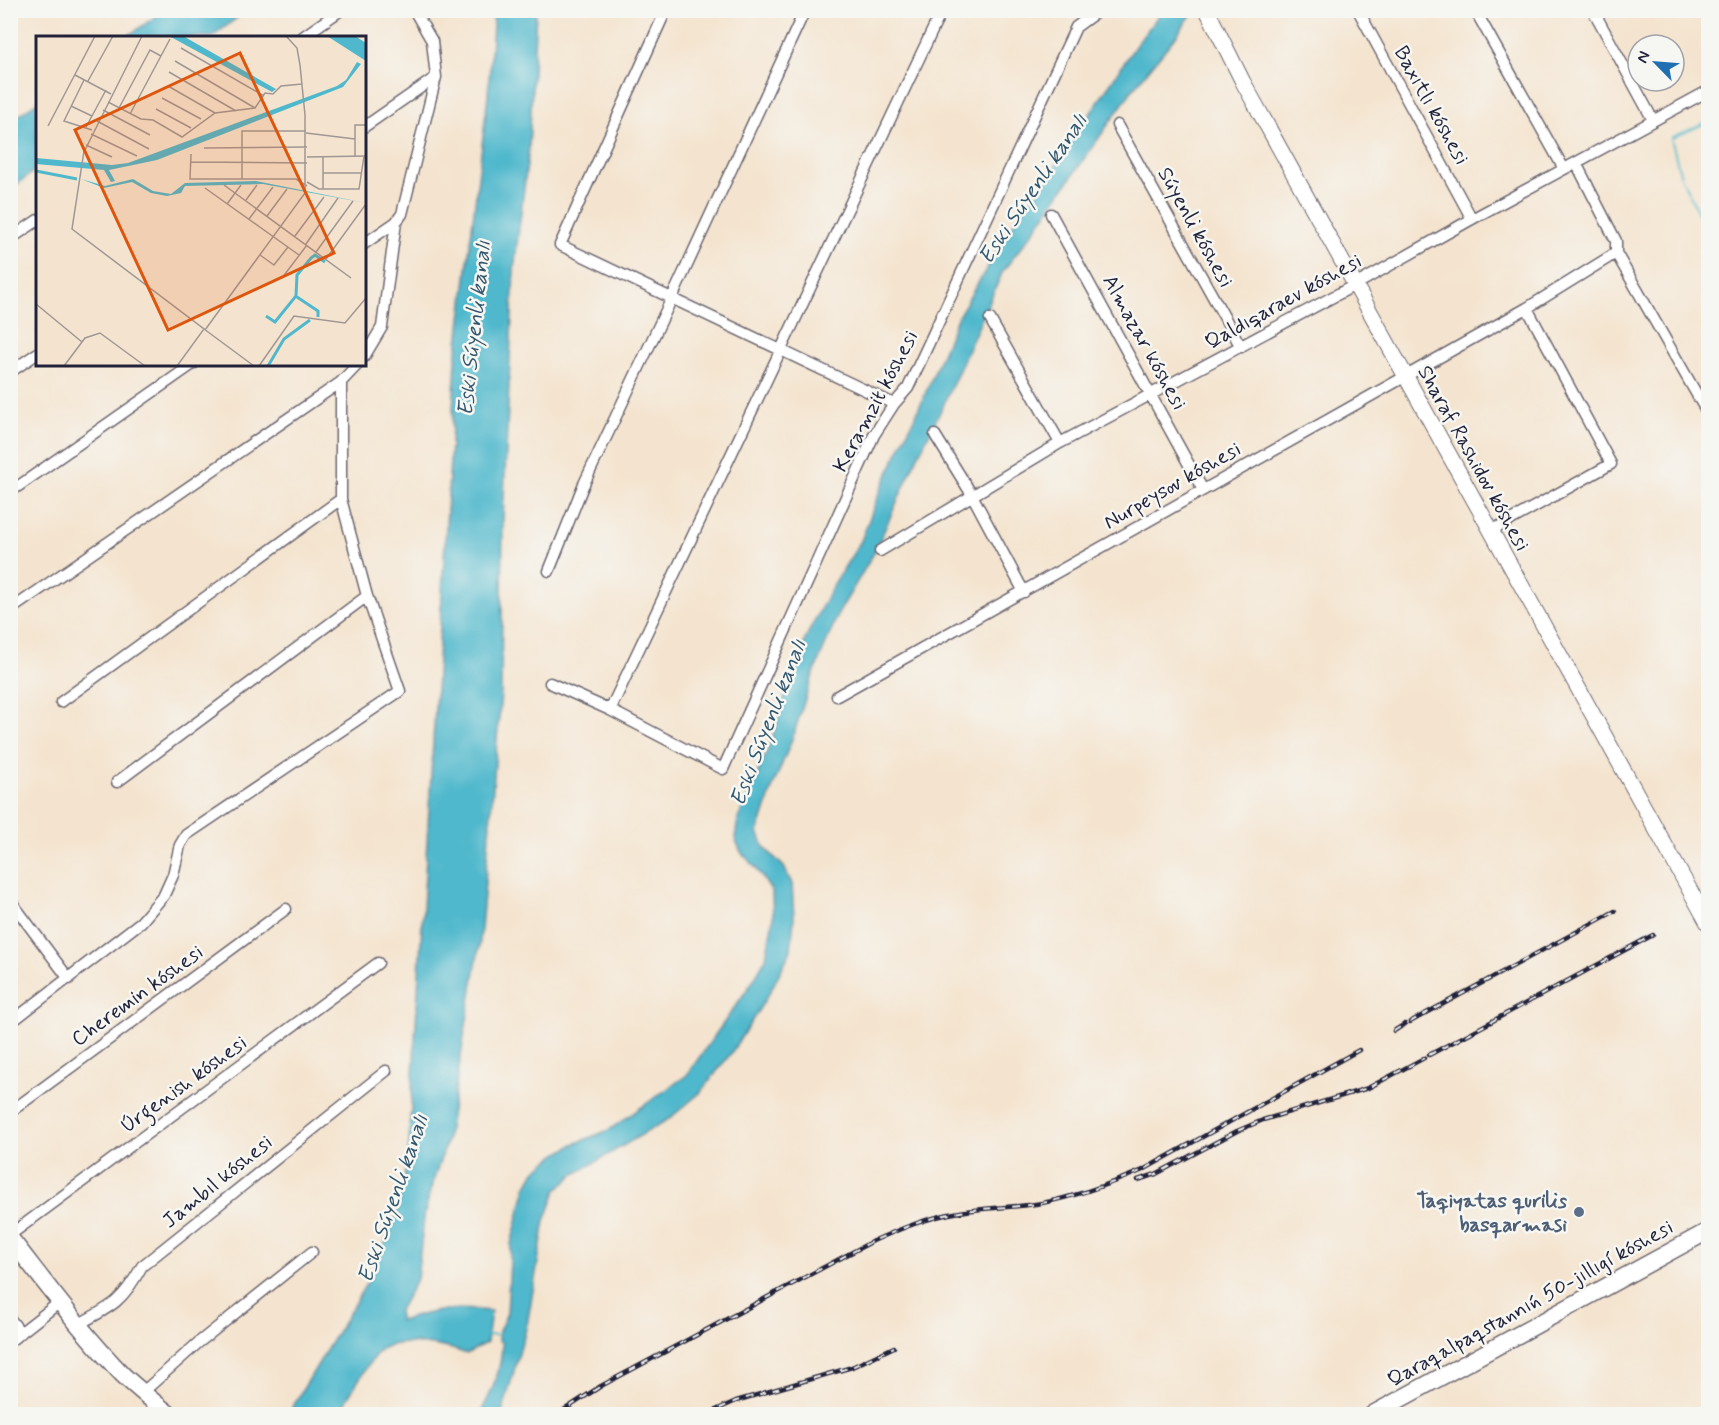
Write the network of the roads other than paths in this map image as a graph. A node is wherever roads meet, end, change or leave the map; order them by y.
1 (340, 10) edge
2 (414, 10) edge
3 (666, 10) edge
4 (805, 10) edge
5 (942, 10) edge
6 (1099, 10) edge
7 (1207, 10) edge
8 (1358, 10) edge
9 (1475, 10) edge
10 (1593, 10) edge
11 (305, 36) edge
12 (436, 77) junction
13 (1708, 91) edge
14 (1653, 120) junction
15 (1117, 125) dead end
16 (366, 126) edge
17 (1576, 163) junction
18 (1564, 169) junction
19 (1051, 214) dead end
20 (1472, 219) junction
21 (36, 221) edge
22 (396, 222) junction
23 (10, 239) edge
24 (366, 243) edge
25 (1616, 253) junction
26 (1355, 285) junction
27 (671, 300) junction
28 (1527, 308) junction
29 (990, 319) dead end
30 (1241, 347) junction
31 (782, 350) junction
32 (36, 354) edge
33 (366, 354) edge
34 (190, 366) edge
35 (356, 366) edge
36 (10, 372) edge
37 (1405, 376) junction
38 (341, 382) junction
39 (1152, 394) junction
40 (894, 404) junction
41 (1708, 414) edge
42 (935, 435) dead end
43 (1060, 443) junction
44 (1203, 490) junction
45 (10, 492) edge
46 (972, 495) junction
47 (341, 499) junction
48 (1491, 531) junction
49 (880, 552) dead end
50 (549, 571) dead end
51 (1024, 592) junction
52 (367, 596) junction
53 (10, 610) edge
54 (550, 683) dead end
55 (837, 696) dead end
56 (61, 702) dead end
57 (610, 710) junction
58 (117, 782) dead end
59 (10, 900) edge
60 (286, 909) dead end
61 (1708, 923) edge
62 (378, 963) dead end
63 (69, 979) junction
64 (10, 1023) edge
65 (386, 1071) dead end
66 (10, 1112) edge
67 (1708, 1231) edge
68 (10, 1237) edge
69 (312, 1252) dead end
70 (60, 1302) junction
71 (10, 1319) edge
72 (79, 1324) junction
73 (21, 1333) junction
74 (10, 1341) edge
75 (143, 1392) junction
76 (169, 1414) edge
77 (1373, 1414) edge

1 - 11 street
2 - 12 street
3 - 27 street
4 - 27 street
5 - 31 street
6 - 40 street, Keramzit kóshesi
7 - 26 street, Sharaf Rashidov kóshesi
8 - 20 street, Baxıtlı kóshesi
9 - 18 street
10 - 14 street
12 - 16 street
12 - 22 street
13 - 14 street, Qaldıqaraev kóshesi
14 - 17 street, Qaldıqaraev kóshesi
15 - 30 street, Súyenli kóshesi
17 - 18 street, Qaldıqaraev kóshesi
17 - 25 street
18 - 20 street, Qaldıqaraev kóshesi
19 - 39 street, Almazar kóshesi
20 - 26 street, Qaldıqaraev kóshesi
21 - 23 street
22 - 24 street
22 - 33 street
25 - 28 street, Nurpeysov kóshesi
25 - 41 street
26 - 30 street, Qaldıqaraev kóshesi
26 - 37 street, Sharaf Rashidov kóshesi
27 - 31 street
27 - 50 street
28 - 37 street, Nurpeysov kóshesi
28 - 48 street
29 - 43 street
30 - 39 street, Qaldıqaraev kóshesi
31 - 40 street
31 - 57 street
32 - 36 street
34 - 45 street
35 - 38 street
37 - 44 street, Nurpeysov kóshesi
37 - 48 street, Sharaf Rashidov kóshesi
38 - 47 street
38 - 53 street
39 - 43 street, Qaldıqaraev kóshesi
39 - 44 street, Almazar kóshesi
40 - 57 street, Keramzit kóshesi
42 - 46 street
43 - 46 street, Qaldıqaraev kóshesi
44 - 51 street, Nurpeysov kóshesi
46 - 49 street, Qaldıqaraev kóshesi
46 - 51 street
47 - 52 street
47 - 56 street
48 - 61 street, Sharaf Rashidov kóshesi
51 - 55 street, Nurpeysov kóshesi
52 - 58 street
52 - 63 street
54 - 57 street, Keramzit kóshesi
59 - 63 street
60 - 66 street, Cheremin kóshesi
62 - 68 street, Úrgenish kóshesi
63 - 64 street
65 - 72 street, Jambıl kóshesi
67 - 77 main road, Qaraqalpaqstannıń 50-jıllıǵı kóshesi
68 - 70 main road
69 - 75 street
70 - 72 main road
70 - 73 street
71 - 73 street
72 - 75 main road
73 - 74 street
75 - 76 main road

